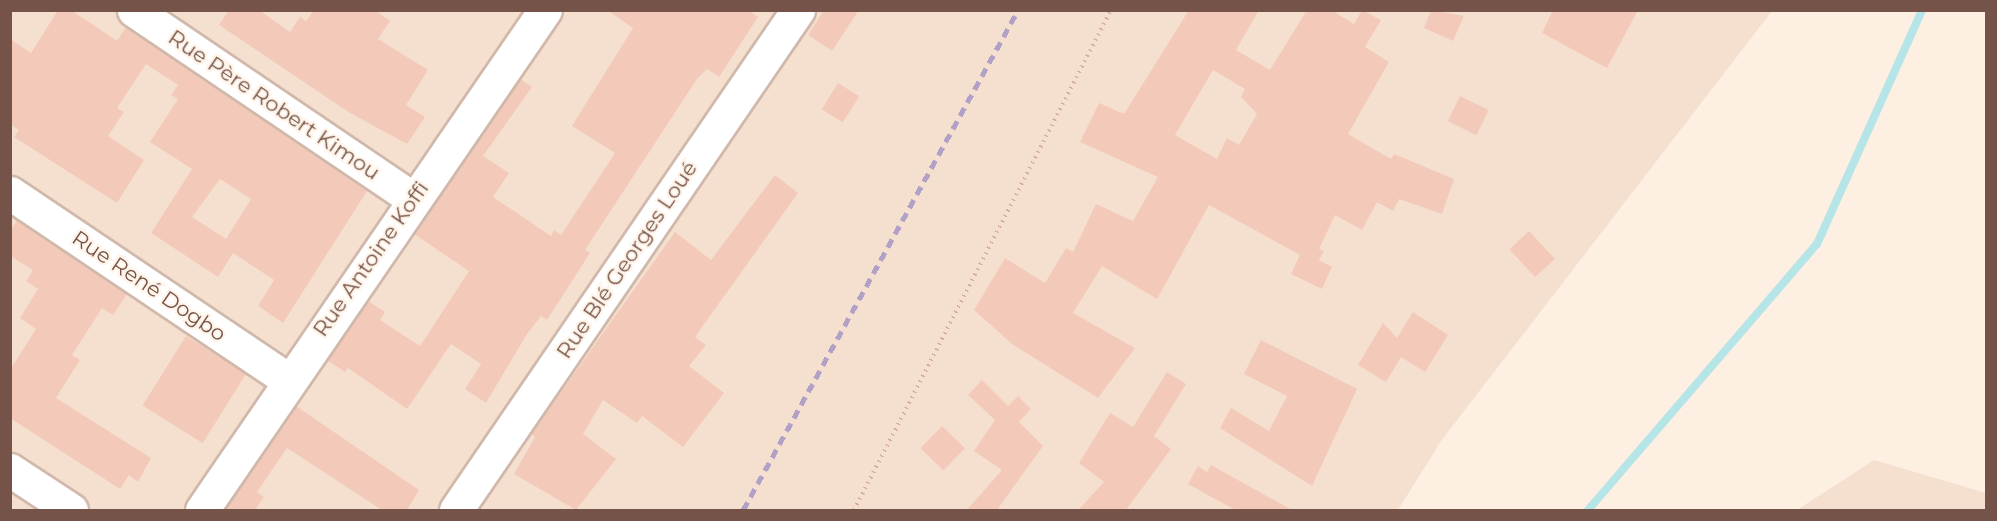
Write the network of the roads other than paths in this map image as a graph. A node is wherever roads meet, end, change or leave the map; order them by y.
1 (134, 10) edge
2 (798, 10) edge
3 (534, 14) edge
4 (10, 193) edge
5 (413, 199) junction
6 (287, 379) junction
7 (10, 470) edge
8 (71, 510) edge
9 (202, 510) edge
10 (456, 510) edge

1 - 5 street, Rue Père Robert Kimou
2 - 10 street, Rue Blé Georges Loué
3 - 5 street, Rue Antoine Koffi
4 - 6 street, Rue René Dogbo
5 - 6 street, Rue Antoine Koffi
6 - 9 street, Rue Antoine Koffi
7 - 8 street

